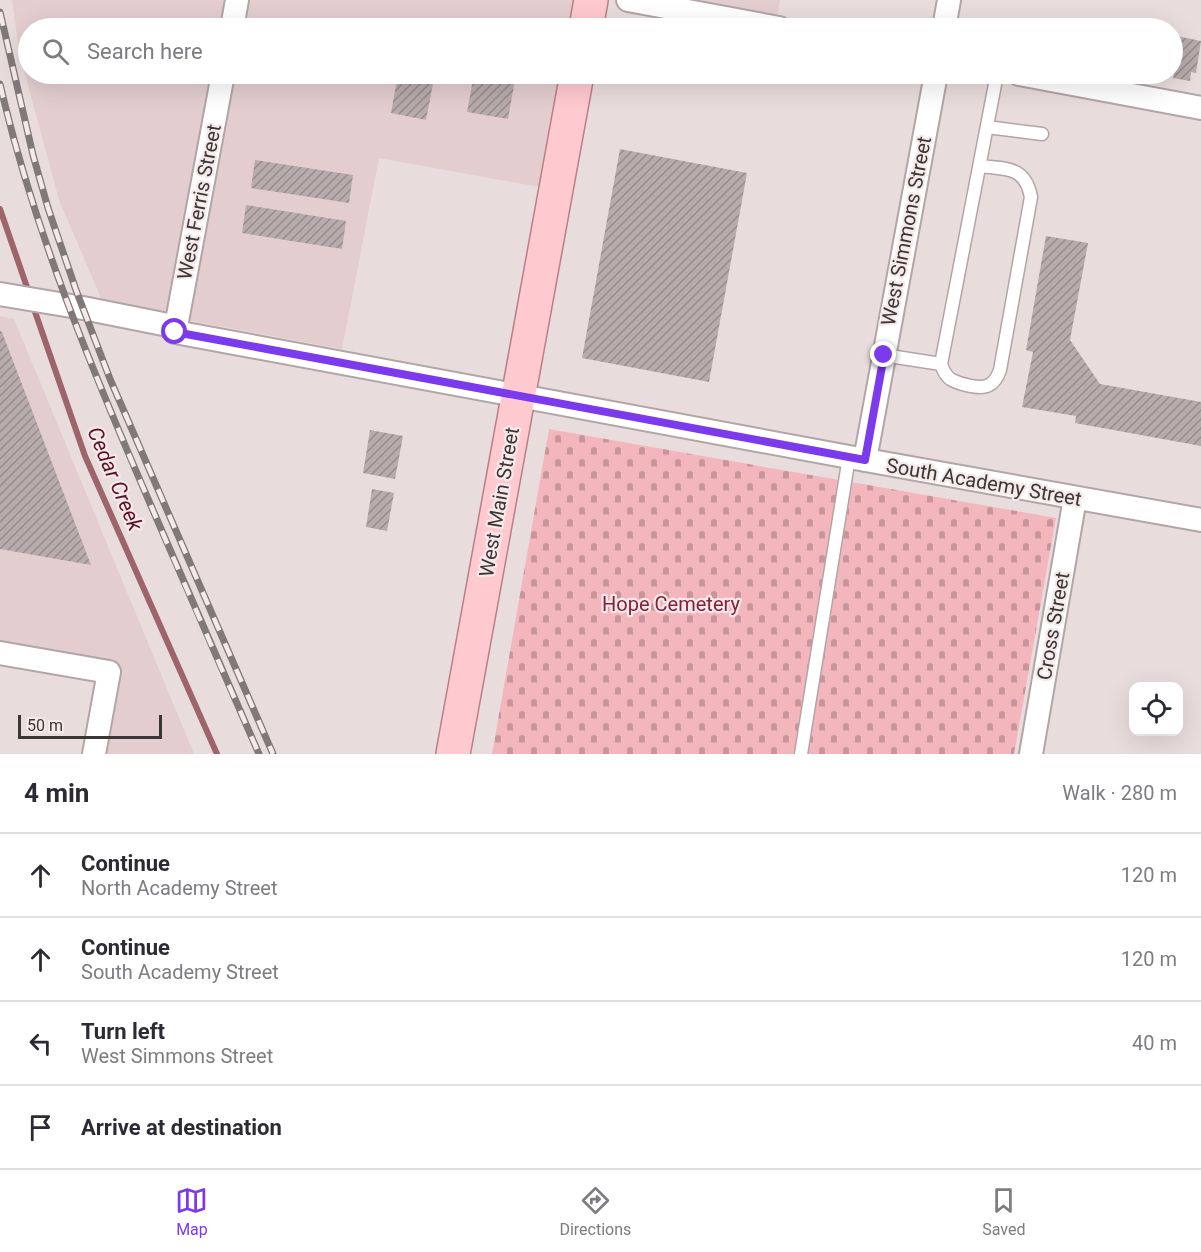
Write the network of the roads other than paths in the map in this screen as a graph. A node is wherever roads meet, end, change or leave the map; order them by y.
1 (237, 0) edge
2 (591, 0) edge
3 (628, 0) edge
4 (949, 0) edge
5 (233, 18) edge
6 (588, 18) edge
7 (725, 18) edge
8 (946, 18) edge
9 (221, 84) edge
10 (576, 84) edge
11 (934, 84) edge
12 (995, 84) edge
13 (1073, 84) edge
14 (1201, 108) edge
15 (987, 127) junction
16 (1042, 134) dead end
17 (980, 166) junction
18 (0, 294) edge
19 (0, 308) edge
20 (72, 314) junction
21 (175, 332) junction
22 (884, 355) junction
23 (941, 364) junction
24 (519, 396) junction
25 (857, 459) junction
26 (1075, 498) junction
27 (1201, 520) edge
28 (0, 653) edge
29 (94, 754) edge
30 (453, 754) edge
31 (801, 754) edge
32 (1031, 754) edge

1 - 5 street
2 - 6 main road
3 - 7 street
4 - 8 street
9 - 21 street, West Ferris Street
10 - 24 main road, West Main Street
11 - 22 street, West Simmons Street
12 - 15 lane
13 - 14 street
15 - 16 lane
15 - 17 lane
17 - 23 lane
17 - 23 lane
18 - 20 street
19 - 20 street
20 - 21 street, South Academy Street
21 - 24 street, South Academy Street
22 - 23 lane
22 - 25 street, West Simmons Street
24 - 25 street, South Academy Street
24 - 30 main road, West Main Street
25 - 26 street, South Academy Street
25 - 31 lane
26 - 27 street, South Academy Street
26 - 32 street, Cross Street
28 - 29 street

